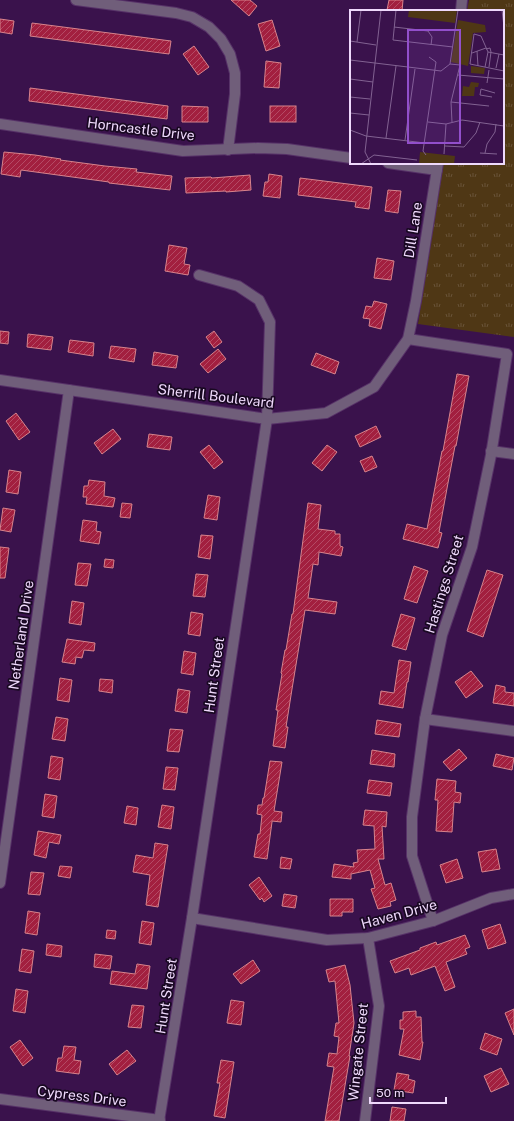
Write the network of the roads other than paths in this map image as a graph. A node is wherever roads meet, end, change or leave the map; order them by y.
1 (76, 0) edge
2 (462, 0) edge
3 (461, 10) edge
4 (0, 124) edge
5 (228, 150) junction
6 (350, 158) edge
7 (404, 164) edge
8 (437, 166) edge
9 (199, 275) dead end
10 (416, 301) joint
11 (408, 339) junction
12 (0, 380) edge
13 (69, 390) junction
14 (267, 419) junction
15 (491, 451) junction
16 (514, 454) edge
17 (425, 719) junction
18 (514, 731) edge
19 (0, 883) edge
20 (514, 894) edge
21 (192, 918) junction
22 (433, 921) junction
23 (368, 938) junction
24 (0, 1099) edge
25 (159, 1121) edge
26 (364, 1121) edge

1 - 5 street
2 - 3 street
4 - 5 street, Horncastle Drive
5 - 6 street, Horncastle Drive
7 - 8 street
8 - 10 street, Dill Lane
9 - 14 street, Hunt Street
10 - 11 street, Sherrill Boulevard
11 - 14 street, Sherrill Boulevard
11 - 15 street, Hastings Street
12 - 13 street, Sherrill Boulevard
13 - 14 street, Sherrill Boulevard
13 - 19 street, Netherland Drive
14 - 21 street, Hunt Street
15 - 16 street
15 - 17 street, Hastings Street
17 - 18 street
17 - 22 street, Hastings Street
20 - 22 street, Haven Drive
21 - 23 street, Haven Drive
21 - 25 street, Hunt Street
22 - 23 street, Haven Drive
23 - 26 street, Wingate Street
24 - 25 street, Cypress Drive

